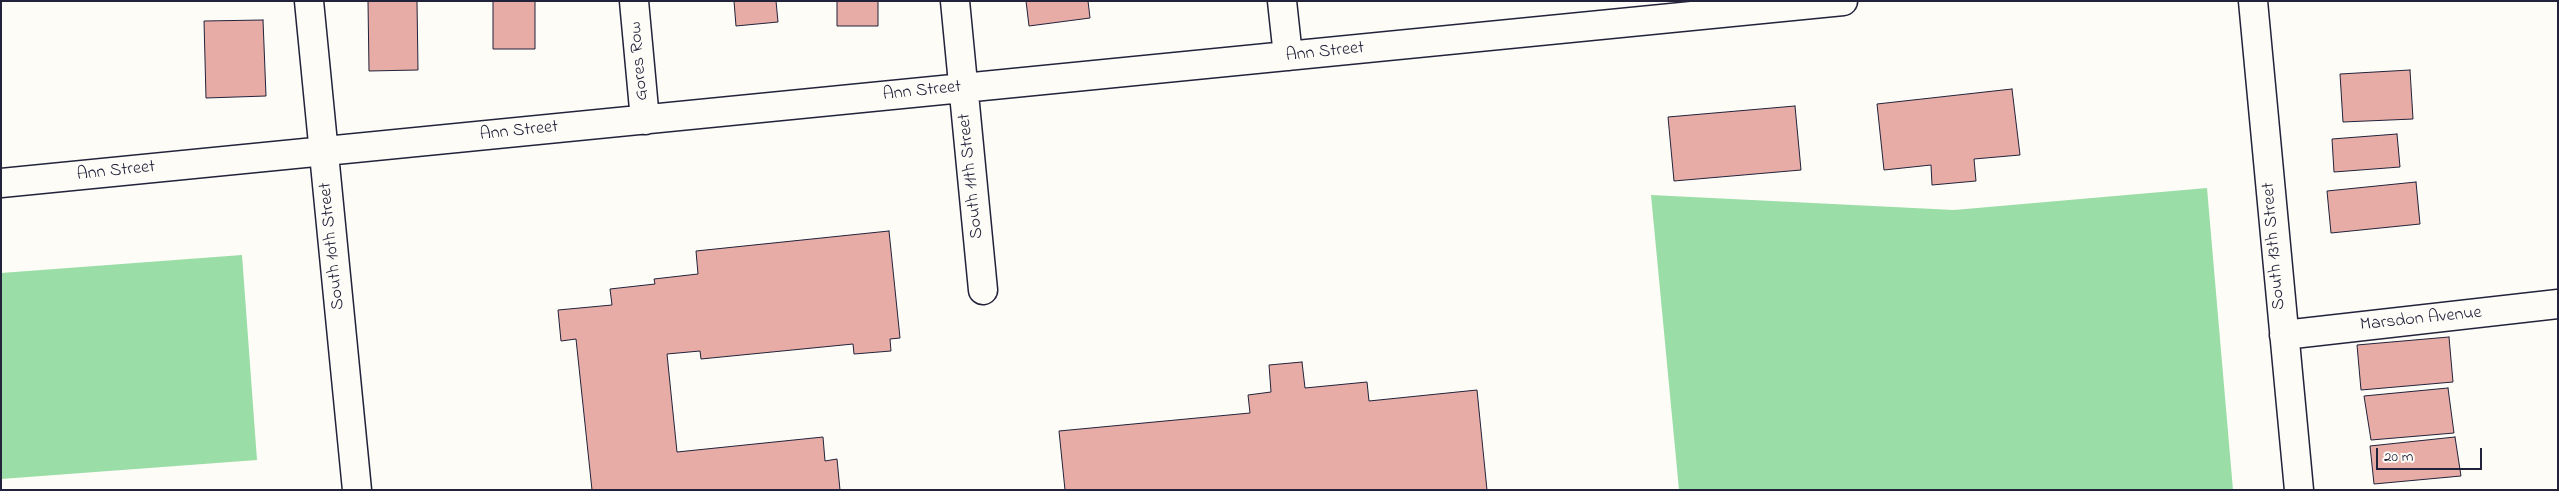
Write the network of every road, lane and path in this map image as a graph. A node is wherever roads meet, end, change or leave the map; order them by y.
1 (309, 1) edge
2 (634, 1) edge
3 (955, 1) edge
4 (1282, 1) edge
5 (1843, 1) edge
6 (2253, 1) edge
7 (1607, 13) edge
8 (1288, 56) junction
9 (964, 88) junction
10 (645, 120) junction
11 (324, 152) junction
12 (1, 184) edge
13 (984, 290) dead end
14 (2558, 304) edge
15 (2284, 335) junction
16 (357, 490) edge
17 (2299, 490) edge

1 - 11 street, South 10th Street
2 - 10 street, Gores Row
3 - 9 street, South 11th Street
4 - 8 street
5 - 7 street, Ann Street
6 - 15 street, South 13th Street
7 - 8 street, Ann Street
8 - 9 street, Ann Street
9 - 10 street, Ann Street
9 - 13 street, South 11th Street
10 - 11 street, Ann Street
11 - 12 street, Ann Street
11 - 16 street, South 10th Street
14 - 15 street, Marsdon Avenue
15 - 17 street, South 13th Street

